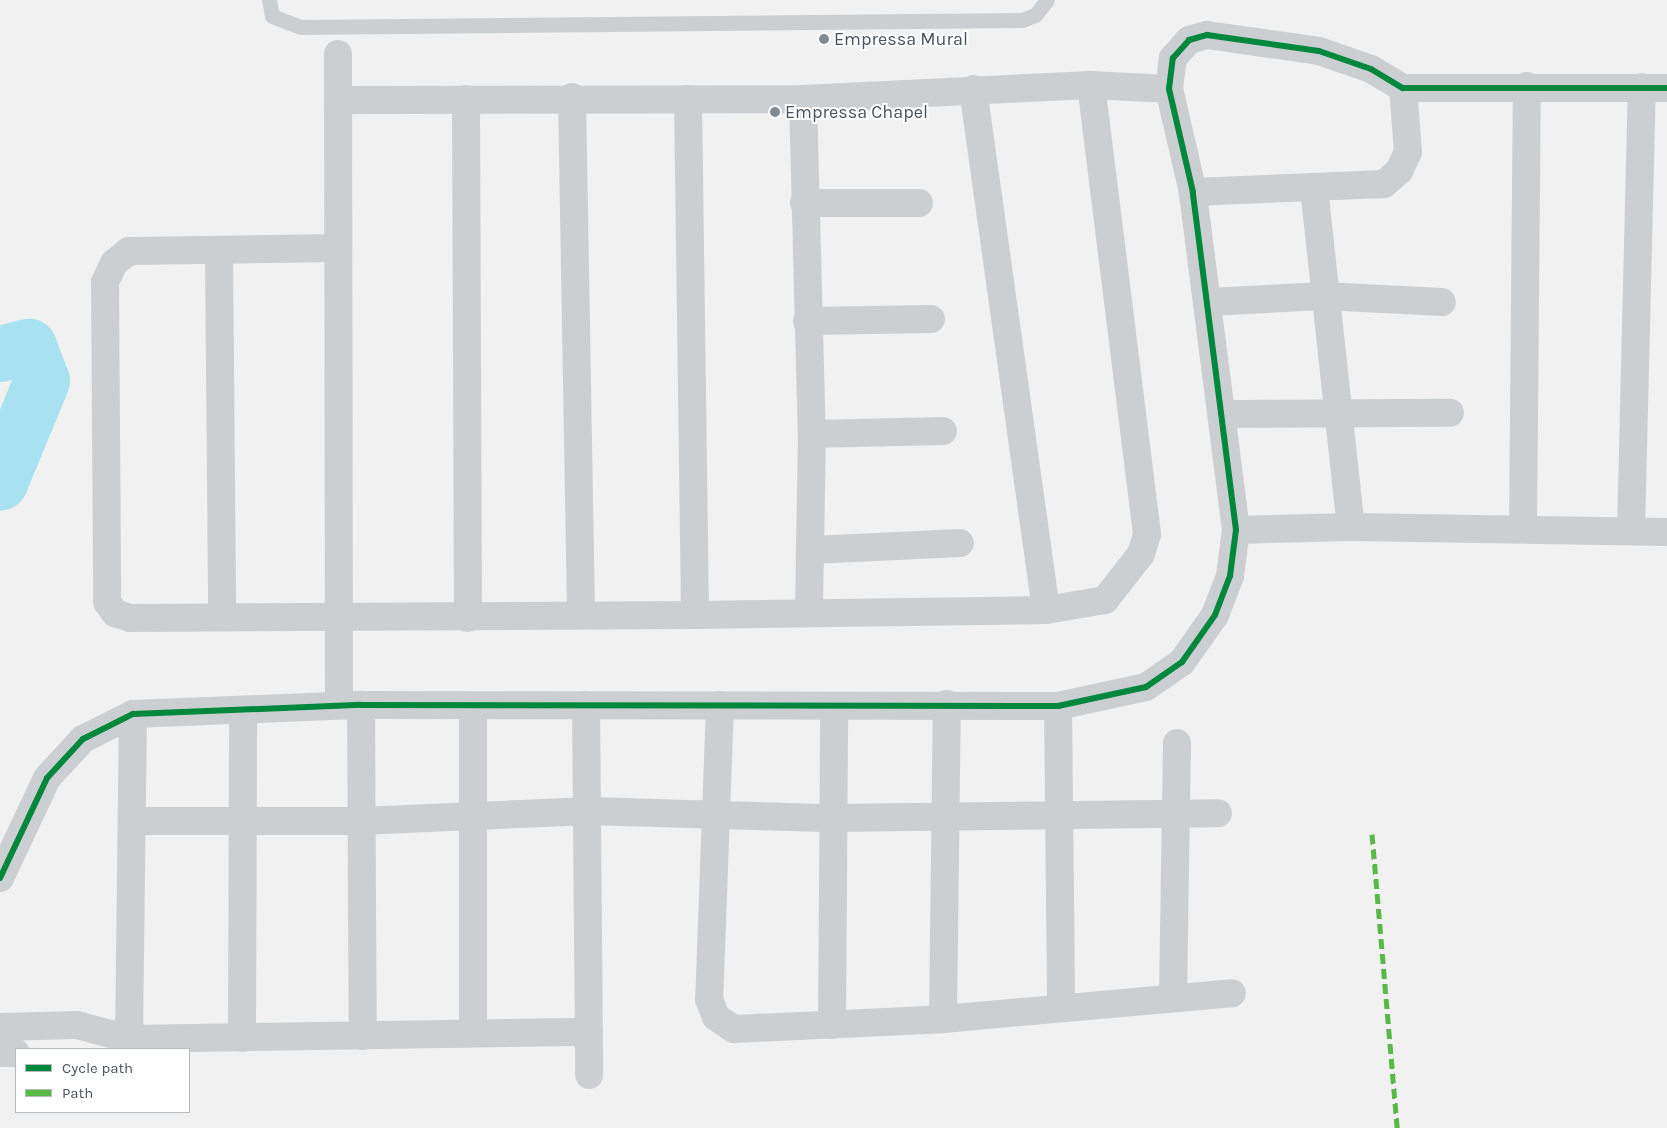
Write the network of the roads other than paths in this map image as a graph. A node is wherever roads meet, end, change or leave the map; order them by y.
1 (269, 0) edge
2 (1047, 0) edge
3 (338, 54) dead end
4 (1091, 85) junction
5 (1527, 86) junction
6 (1403, 88) junction
7 (1654, 88) edge
8 (973, 89) junction
9 (1169, 89) junction
10 (572, 98) junction
11 (466, 99) junction
12 (688, 99) junction
13 (803, 99) junction
14 (341, 100) junction
15 (1314, 188) junction
16 (1193, 192) junction
17 (919, 203) dead end
18 (804, 204) junction
19 (337, 248) junction
20 (219, 251) junction
21 (1324, 296) junction
22 (1209, 302) junction
23 (1442, 302) dead end
24 (931, 319) dead end
25 (807, 321) junction
26 (1335, 412) junction
27 (1450, 413) dead end
28 (1224, 414) junction
29 (943, 431) dead end
30 (812, 434) junction
31 (1351, 527) junction
32 (1523, 529) junction
33 (1236, 530) junction
34 (1631, 531) junction
35 (1667, 532) edge
36 (960, 543) dead end
37 (813, 550) junction
38 (1046, 610) junction
39 (809, 612) junction
40 (336, 614) junction
41 (581, 615) junction
42 (694, 615) junction
43 (222, 617) junction
44 (468, 618) junction
45 (946, 704) junction
46 (350, 705) junction
47 (586, 705) junction
48 (720, 705) junction
49 (834, 706) junction
50 (1058, 706) junction
51 (473, 708) junction
52 (243, 712) junction
53 (133, 714) junction
54 (1177, 742) dead end
55 (589, 811) junction
56 (1059, 812) junction
57 (1174, 812) junction
58 (1218, 813) dead end
59 (947, 814) junction
60 (475, 815) junction
61 (717, 817) junction
62 (831, 818) junction
63 (360, 820) junction
64 (132, 821) junction
65 (242, 821) junction
66 (0, 878) edge
67 (1232, 993) dead end
68 (1173, 997) junction
69 (1061, 1006) junction
70 (943, 1019) junction
71 (832, 1025) junction
72 (0, 1028) edge
73 (589, 1032) junction
74 (472, 1034) junction
75 (363, 1036) junction
76 (242, 1038) junction
77 (114, 1042) edge
78 (0, 1053) edge
79 (15, 1053) edge
80 (589, 1075) dead end

1 - 2 lane
3 - 14 street
4 - 8 street
4 - 9 street
4 - 38 street
5 - 6 street
5 - 7 street
5 - 32 street
6 - 9 street
6 - 15 street
7 - 34 street
8 - 13 street
8 - 38 street
9 - 16 street
10 - 11 street
10 - 12 street
10 - 41 street
11 - 14 street
11 - 44 street
12 - 13 street
12 - 42 street
13 - 18 street
14 - 19 street
15 - 16 street
15 - 21 street
16 - 22 street
17 - 18 street
18 - 25 street
19 - 20 street
19 - 40 street
20 - 43 street
20 - 43 street
21 - 22 street
21 - 23 street
21 - 26 street
22 - 28 street
24 - 25 street
25 - 30 street
26 - 27 street
26 - 28 street
26 - 31 street
28 - 33 street
29 - 30 street
30 - 37 street
31 - 32 street
31 - 33 street
32 - 34 street
33 - 50 street
34 - 35 street
36 - 37 street
37 - 39 street
38 - 39 street
39 - 42 street
40 - 43 street
40 - 44 street
40 - 46 street
41 - 42 street
41 - 44 street
45 - 49 street
45 - 50 street
45 - 59 street
46 - 51 street
46 - 52 street
46 - 63 street
47 - 48 street
47 - 51 street
47 - 55 street
48 - 49 street
48 - 61 street
49 - 62 street
50 - 56 street
51 - 60 street
52 - 53 street
52 - 65 street
53 - 64 street
53 - 66 street
54 - 57 street
55 - 60 street
55 - 61 street
55 - 73 street
56 - 57 street
56 - 59 street
56 - 69 street
57 - 58 street
57 - 68 street
59 - 62 street
59 - 70 street
60 - 63 street
60 - 74 street
61 - 62 street
61 - 71 street
62 - 71 street
63 - 65 street
63 - 75 street
64 - 65 street
64 - 77 street
65 - 76 street
67 - 68 street
68 - 69 street
69 - 70 street
70 - 71 street
72 - 77 street
73 - 74 street
73 - 80 street
74 - 75 street
75 - 76 street
76 - 77 street
78 - 79 street

